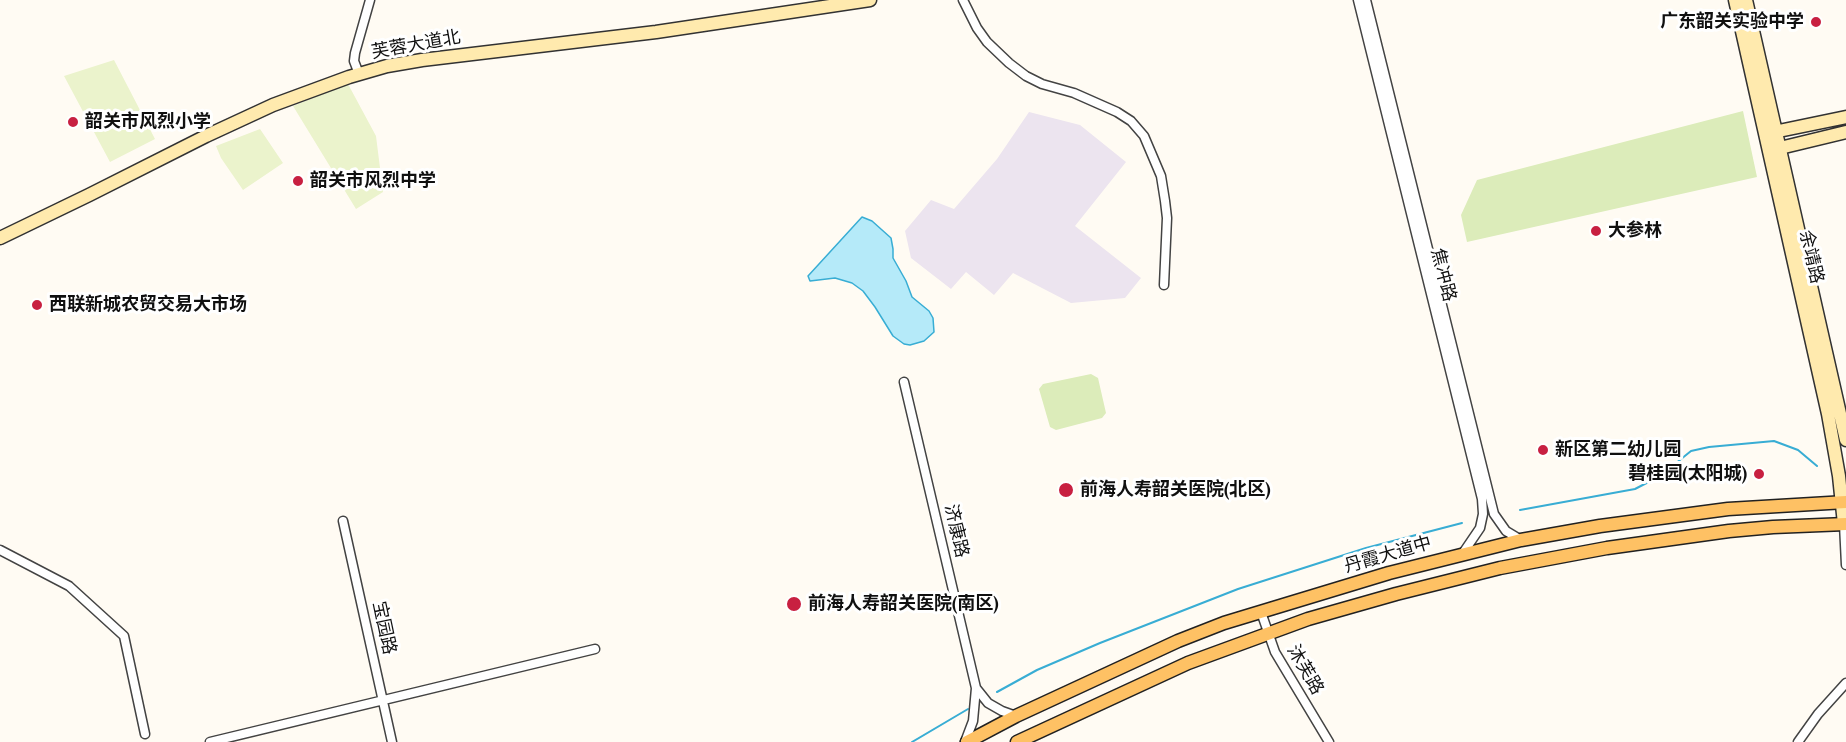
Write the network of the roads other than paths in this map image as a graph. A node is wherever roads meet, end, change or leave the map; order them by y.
1 (370, 0) edge
2 (870, 0) edge
3 (963, 0) edge
4 (1358, 0) edge
5 (1366, 0) edge
6 (1735, 0) edge
7 (1746, 0) edge
8 (359, 74) junction
9 (1846, 117) edge
10 (1846, 132) edge
11 (1770, 133) junction
12 (1780, 148) junction
13 (0, 238) edge
14 (1164, 285) dead end
15 (904, 382) dead end
16 (1846, 440) edge
17 (1844, 502) edge
18 (343, 521) dead end
19 (1845, 524) edge
20 (1521, 540) junction
21 (0, 550) edge
22 (1462, 553) junction
23 (1846, 565) edge
24 (1261, 612) junction
25 (1268, 634) junction
26 (595, 649) dead end
27 (1846, 683) edge
28 (976, 687) junction
29 (383, 702) junction
30 (1016, 716) junction
31 (145, 734) dead end
32 (210, 742) edge
33 (392, 742) edge
34 (966, 742) edge
35 (1017, 742) edge
36 (1329, 742) edge
37 (1798, 742) edge

1 - 8 street
2 - 8 main road, 芙蓉大道北
3 - 14 street
4 - 22 street, 焦冲路
5 - 20 street, 焦冲路
6 - 11 main road, 余靖路
7 - 11 main road, 余靖路
8 - 13 main road, 芙蓉大道北
9 - 11 main road
10 - 12 main road
11 - 12 main road, 余靖路
11 - 17 main road, 余靖路
12 - 16 main road, 余靖路
15 - 28 street, 济康路
17 - 19 main road, 余靖路
17 - 20 main road, 丹霞大道中
18 - 29 street, 宝园路
19 - 23 street
19 - 25 main road
20 - 22 main road, 丹霞大道中
21 - 31 street
22 - 24 main road, 丹霞大道中
24 - 25 street, 沐芙路
24 - 30 main road, 丹霞大道中
25 - 35 main road
25 - 36 street, 沐芙路
26 - 29 street
27 - 37 street
28 - 30 street
28 - 34 street, 济康路
29 - 32 street
29 - 33 street, 宝园路
30 - 34 main road, 丹霞大道中

